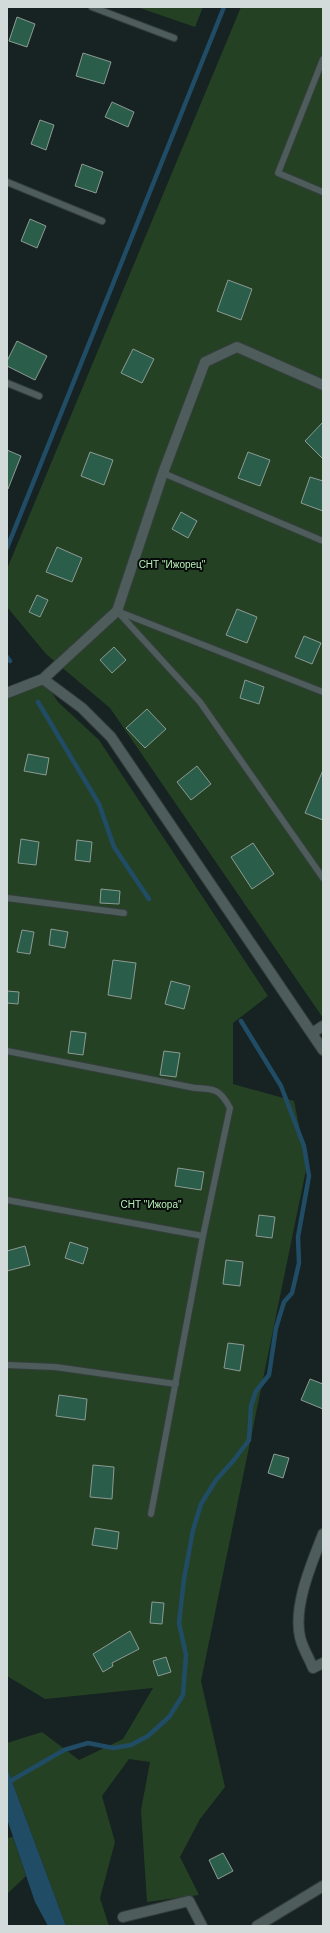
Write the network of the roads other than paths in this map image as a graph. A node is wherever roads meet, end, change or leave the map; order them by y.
1 (92, 7) edge
2 (174, 38) dead end
3 (323, 59) edge
4 (7, 182) edge
5 (323, 192) edge
6 (102, 221) dead end
7 (7, 383) edge
8 (323, 385) edge
9 (39, 396) dead end
10 (163, 473) junction
11 (323, 541) edge
12 (117, 611) junction
13 (43, 679) junction
14 (323, 692) edge
15 (7, 693) edge
16 (323, 878) edge
17 (7, 898) edge
18 (124, 913) dead end
19 (323, 1026) edge
20 (312, 1033) junction
21 (323, 1050) edge
22 (7, 1051) edge
23 (7, 1200) edge
24 (203, 1236) junction
25 (7, 1365) edge
26 (176, 1384) junction
27 (151, 1514) dead end
28 (323, 1534) edge
29 (323, 1664) edge
30 (323, 1886) edge
31 (124, 1917) dead end
32 (202, 1926) edge
33 (257, 1926) edge

1 - 2 lane
3 - 5 lane
4 - 6 lane
7 - 9 lane
8 - 10 street
10 - 11 lane
10 - 12 street
12 - 13 street
12 - 14 lane
12 - 16 lane
13 - 15 street
13 - 20 street
17 - 18 lane
19 - 20 street
20 - 21 street
22 - 24 lane
23 - 24 lane
24 - 26 lane
25 - 26 lane
26 - 27 lane
28 - 29 street
30 - 33 street
31 - 32 street

